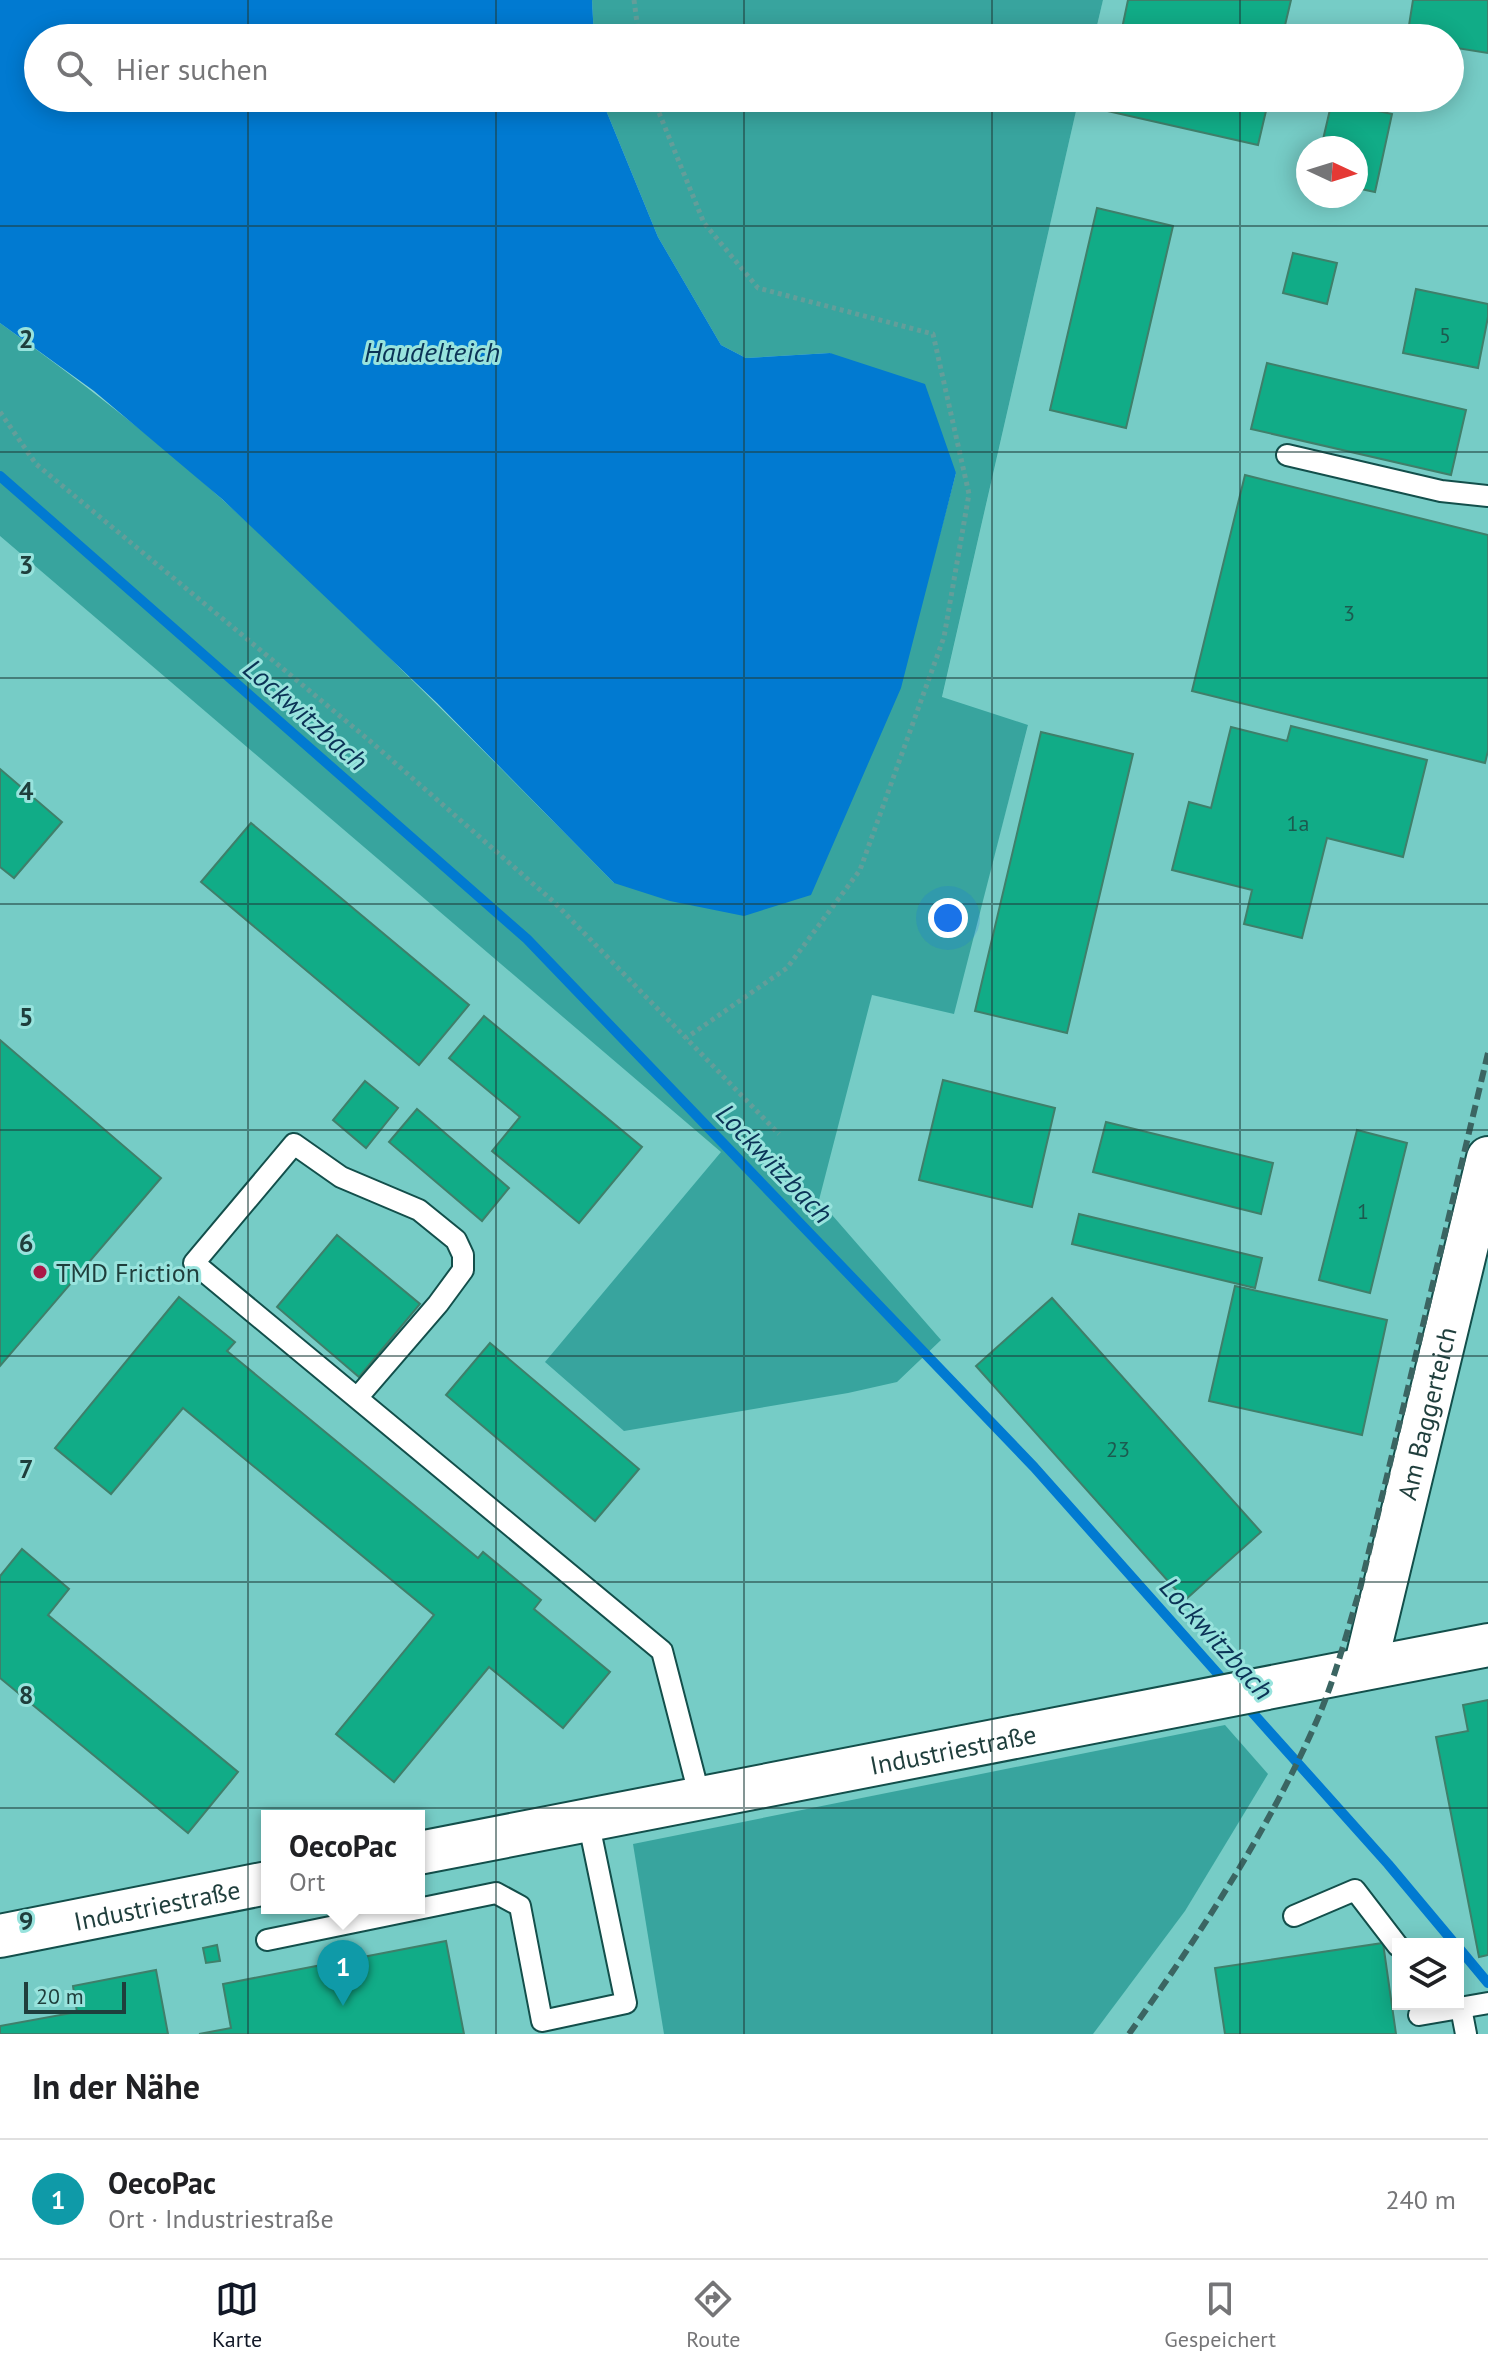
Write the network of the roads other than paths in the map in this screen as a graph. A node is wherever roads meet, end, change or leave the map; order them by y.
1 (1287, 455) dead end
2 (1488, 496) edge
3 (1488, 1158) edge
4 (357, 1398) junction
5 (1488, 1645) edge
6 (1365, 1668) junction
7 (700, 1798) junction
8 (588, 1820) junction
9 (425, 1852) edge
10 (261, 1884) edge
11 (425, 1908) edge
12 (394, 1914) edge
13 (1294, 1916) dead end
14 (0, 1936) edge
15 (1392, 1938) edge
16 (267, 1940) dead end
17 (1471, 2005) edge
18 (1419, 2015) dead end
19 (1466, 2034) edge

1 - 2 lane
3 - 6 street, Am Baggerteich
4 - 4 lane
4 - 7 lane
5 - 6 street, Industriestraße
6 - 7 street, Industriestraße
7 - 8 street, Industriestraße
8 - 9 street, Industriestraße
8 - 11 lane
10 - 14 street, Industriestraße
12 - 16 lane
13 - 15 lane
17 - 18 lane
17 - 19 lane

